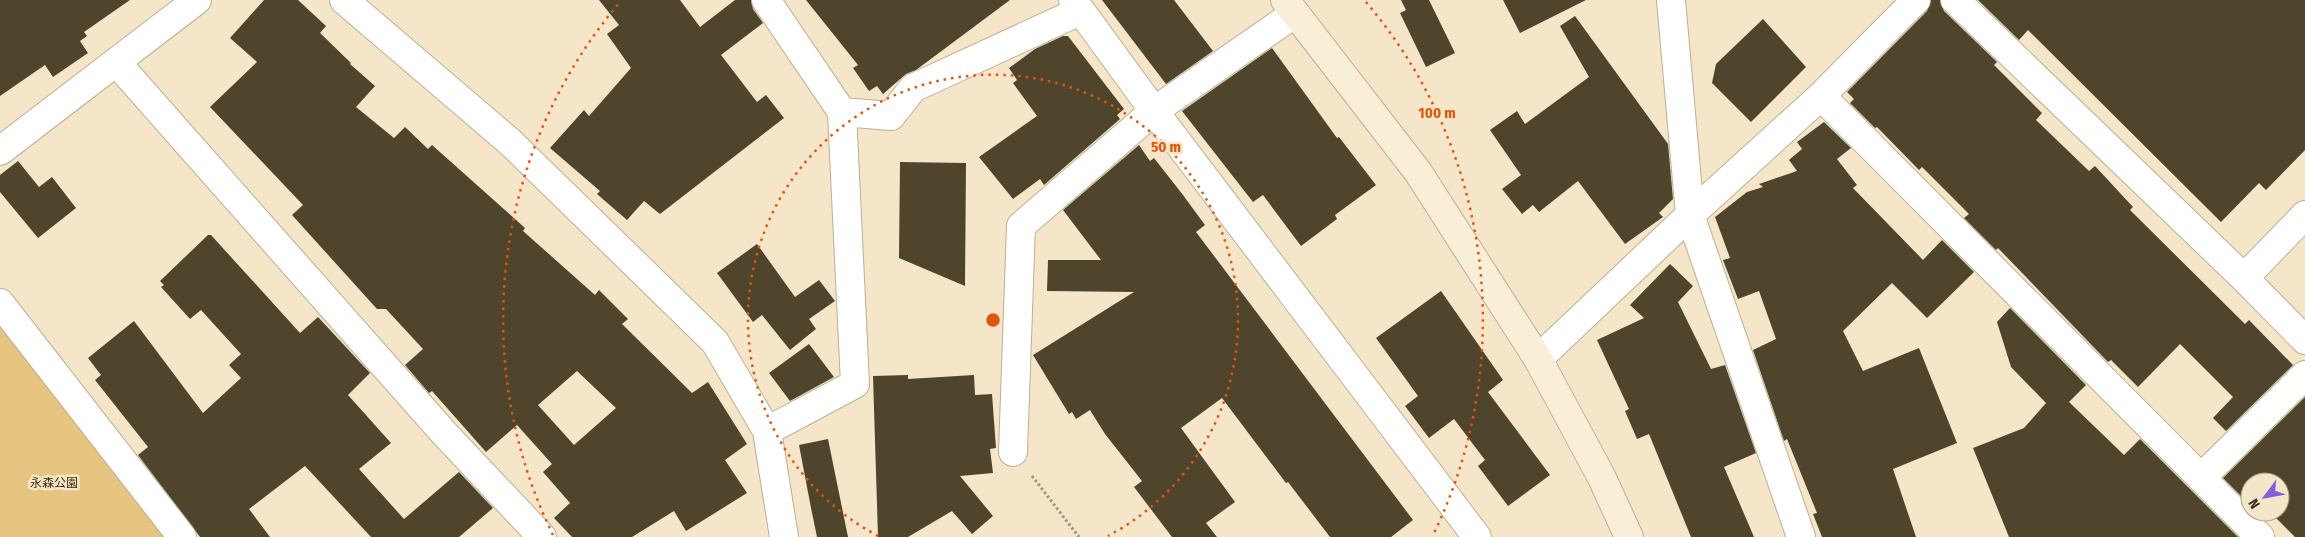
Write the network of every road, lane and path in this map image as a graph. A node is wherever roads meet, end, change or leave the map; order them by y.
1 (197, 0) edge
2 (344, 0) edge
3 (766, 0) edge
4 (1671, 0) edge
5 (1916, 0) edge
6 (1954, 0) edge
7 (1076, 5) edge
8 (1290, 7) edge
9 (116, 62) junction
10 (1820, 96) junction
11 (1154, 111) junction
12 (842, 112) junction
13 (0, 150) edge
14 (1690, 215) junction
15 (2305, 215) edge
16 (2244, 278) junction
17 (0, 303) edge
18 (2305, 340) edge
19 (1538, 359) junction
20 (2305, 375) edge
21 (767, 431) junction
22 (1013, 452) joint
23 (2202, 477) junction
24 (182, 537) edge
25 (542, 537) edge
26 (784, 537) edge
27 (1079, 537) edge
28 (1477, 537) edge
29 (1628, 537) edge
30 (1801, 537) edge
31 (2260, 537) edge

1 - 9 street
2 - 21 street
3 - 12 street
4 - 14 street
5 - 10 street
6 - 16 street
7 - 11 street
7 - 12 street
8 - 11 street
8 - 19 street
9 - 13 street
9 - 25 street
10 - 14 street
10 - 23 street
11 - 22 street
11 - 28 street
12 - 21 street
14 - 19 street
14 - 30 street
15 - 16 street
16 - 18 street
17 - 24 street
19 - 29 street
20 - 23 street
21 - 26 street
22 - 27 path
23 - 31 street

